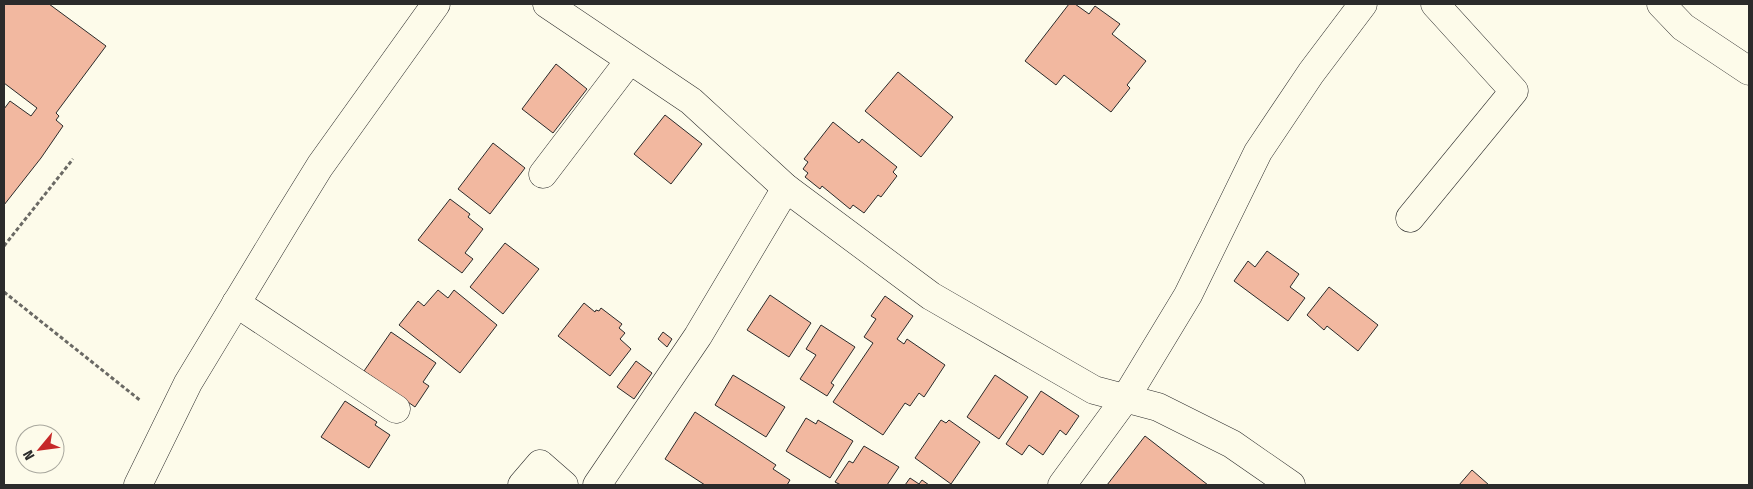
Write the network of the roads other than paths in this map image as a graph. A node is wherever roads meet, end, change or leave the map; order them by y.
1 (436, 4) edge
2 (546, 4) edge
3 (1363, 4) edge
4 (1435, 4) edge
5 (1661, 4) edge
6 (629, 61) junction
7 (1749, 71) edge
8 (543, 174) dead end
9 (786, 188) junction
10 (1410, 218) dead end
11 (236, 303) junction
12 (1125, 398) junction
13 (396, 410) dead end
14 (138, 485) edge
15 (522, 485) edge
16 (564, 485) edge
17 (597, 485) edge
18 (1062, 485) edge
19 (1290, 485) edge

1 - 11 street
2 - 6 street
3 - 12 street
4 - 10 street
5 - 7 street
6 - 8 street
6 - 9 street
9 - 12 street
9 - 17 street
11 - 13 street
11 - 14 street
12 - 18 street
12 - 19 street
15 - 16 street

